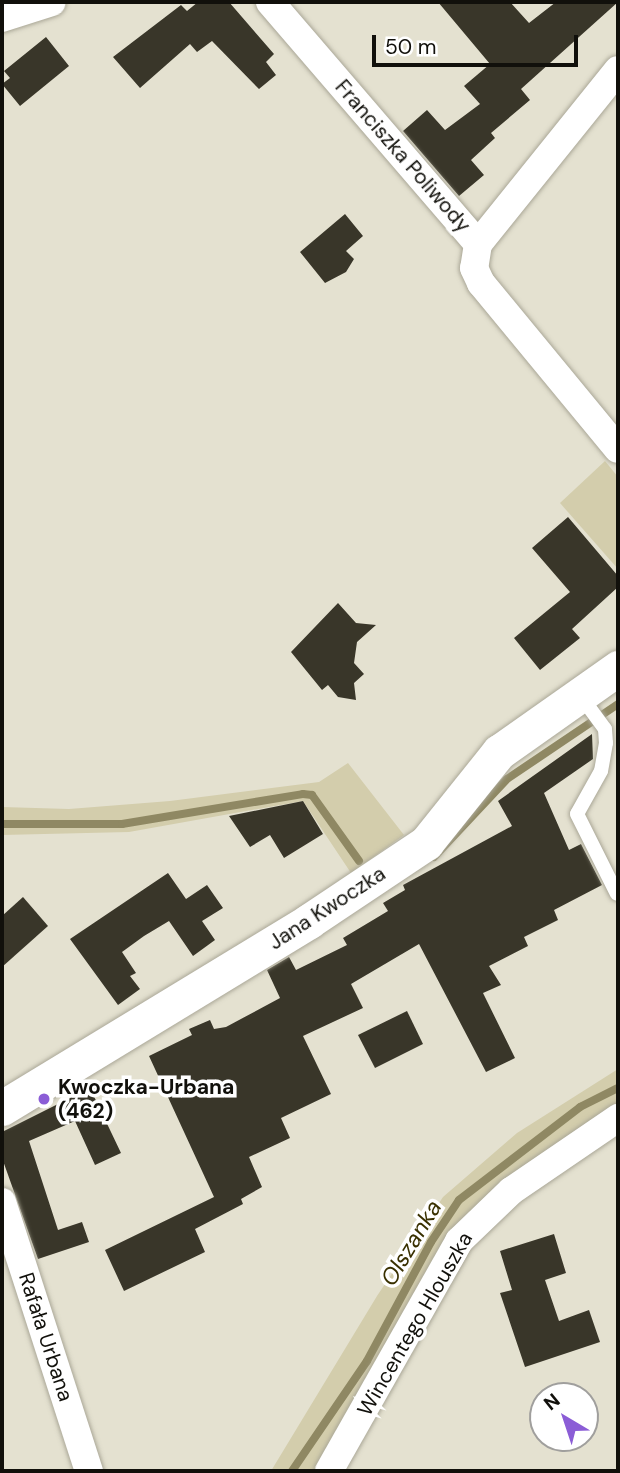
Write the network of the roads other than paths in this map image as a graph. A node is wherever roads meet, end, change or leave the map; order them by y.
1 (52, 2) edge
2 (270, 2) edge
3 (2, 18) edge
4 (618, 70) edge
5 (478, 244) junction
6 (618, 449) edge
7 (618, 668) edge
8 (585, 702) junction
9 (617, 894) edge
10 (2, 1108) edge
11 (618, 1118) edge
12 (2, 1202) edge
13 (89, 1471) edge
14 (329, 1471) edge

1 - 3 street
2 - 5 street, Franciszka Poliwody
4 - 5 street
5 - 6 street, Franciszka Poliwody
7 - 8 street, Jana Kwoczka
8 - 9 lane
8 - 10 street, Jana Kwoczka
11 - 14 street, Wincentego Hlouszka
12 - 13 street, Rafała Urbana

